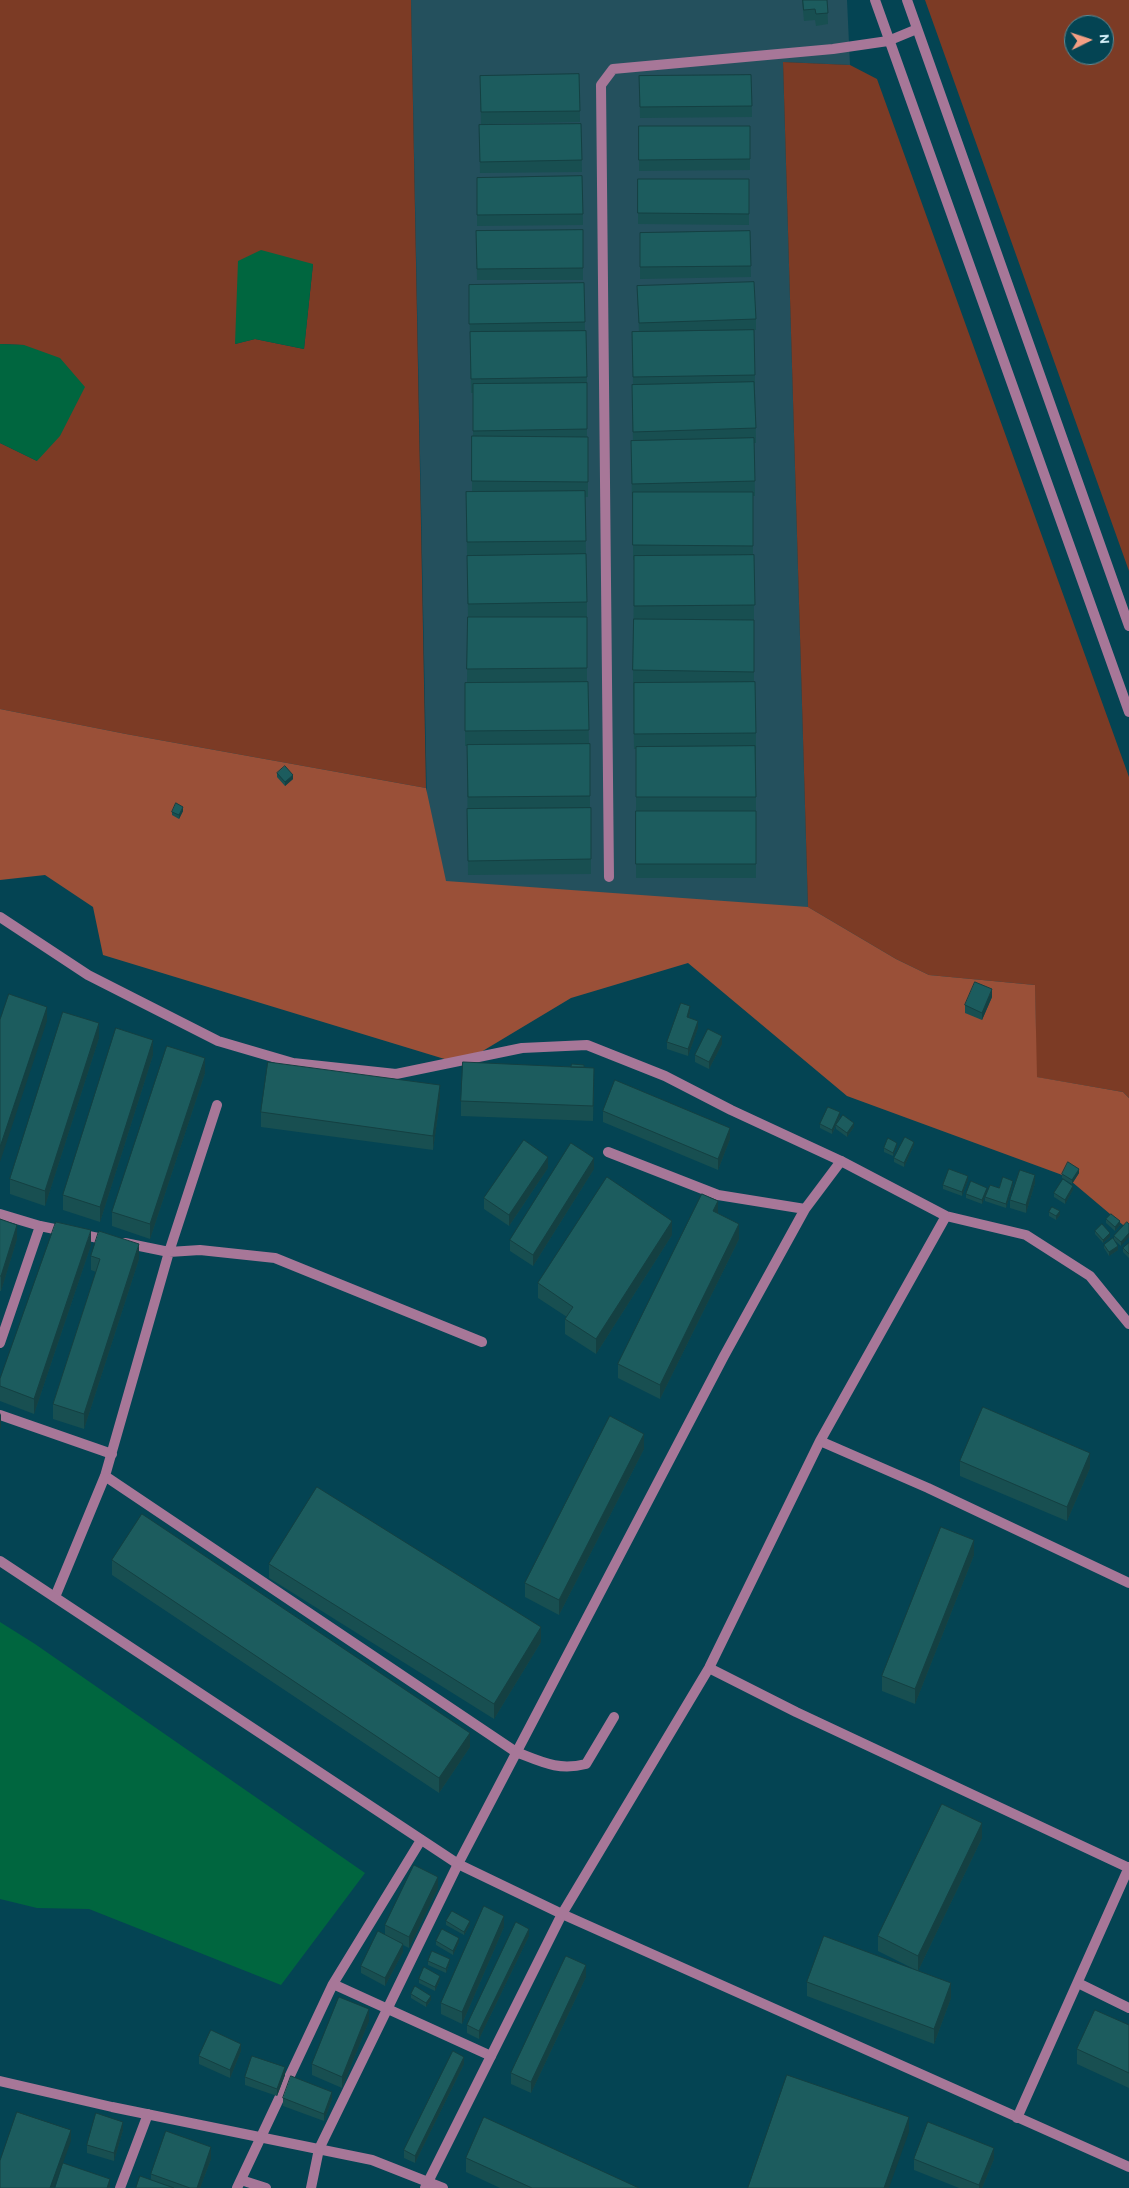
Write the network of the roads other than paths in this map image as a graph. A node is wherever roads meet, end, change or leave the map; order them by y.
1 (875, 0) edge
2 (907, 0) edge
3 (918, 30) junction
4 (888, 41) junction
5 (1129, 626) edge
6 (1129, 712) edge
7 (609, 877) dead end
8 (0, 917) edge
9 (217, 1105) dead end
10 (608, 1152) dead end
11 (841, 1161) junction
12 (804, 1209) junction
13 (0, 1214) edge
14 (946, 1216) junction
15 (40, 1226) junction
16 (169, 1252) junction
17 (1129, 1324) edge
18 (482, 1342) dead end
19 (0, 1343) edge
20 (0, 1415) edge
21 (820, 1441) junction
22 (112, 1454) junction
23 (105, 1476) junction
24 (0, 1561) edge
25 (1129, 1583) edge
26 (55, 1598) junction
27 (709, 1668) junction
28 (614, 1717) dead end
29 (516, 1752) junction
30 (421, 1840) junction
31 (458, 1864) junction
32 (1129, 1868) edge
33 (562, 1914) junction
34 (1078, 1983) junction
35 (333, 1984) junction
36 (388, 2008) junction
37 (1129, 2008) edge
38 (491, 2056) junction
39 (0, 2081) edge
40 (148, 2114) junction
41 (1018, 2118) junction
42 (262, 2138) junction
43 (319, 2150) junction
44 (1129, 2167) edge
45 (239, 2184) edge
46 (426, 2185) edge
47 (120, 2188) edge
48 (266, 2188) edge
49 (311, 2188) edge
50 (443, 2188) edge

1 - 4 street
2 - 3 street
3 - 4 street
3 - 5 street
4 - 6 street
4 - 7 street
8 - 11 street
9 - 16 street
10 - 12 street
11 - 12 street
11 - 14 street
12 - 29 street
13 - 15 street
14 - 17 street
14 - 21 street
15 - 16 street
15 - 19 street
16 - 18 street
16 - 22 street
20 - 22 street
21 - 25 street
21 - 27 street
22 - 23 street
23 - 26 street
23 - 29 street
24 - 26 street
26 - 30 street
27 - 32 street
27 - 33 street
28 - 29 street
29 - 31 street
30 - 31 street
30 - 35 street
31 - 33 street
31 - 36 street
32 - 34 street
33 - 38 street
33 - 41 street
34 - 37 street
34 - 41 street
35 - 36 street
35 - 42 street
36 - 38 street
36 - 43 street
38 - 46 street
39 - 40 street
40 - 42 street
40 - 47 street
41 - 44 street
42 - 43 street
42 - 45 street
43 - 46 street
43 - 49 street
45 - 48 street
46 - 50 street

